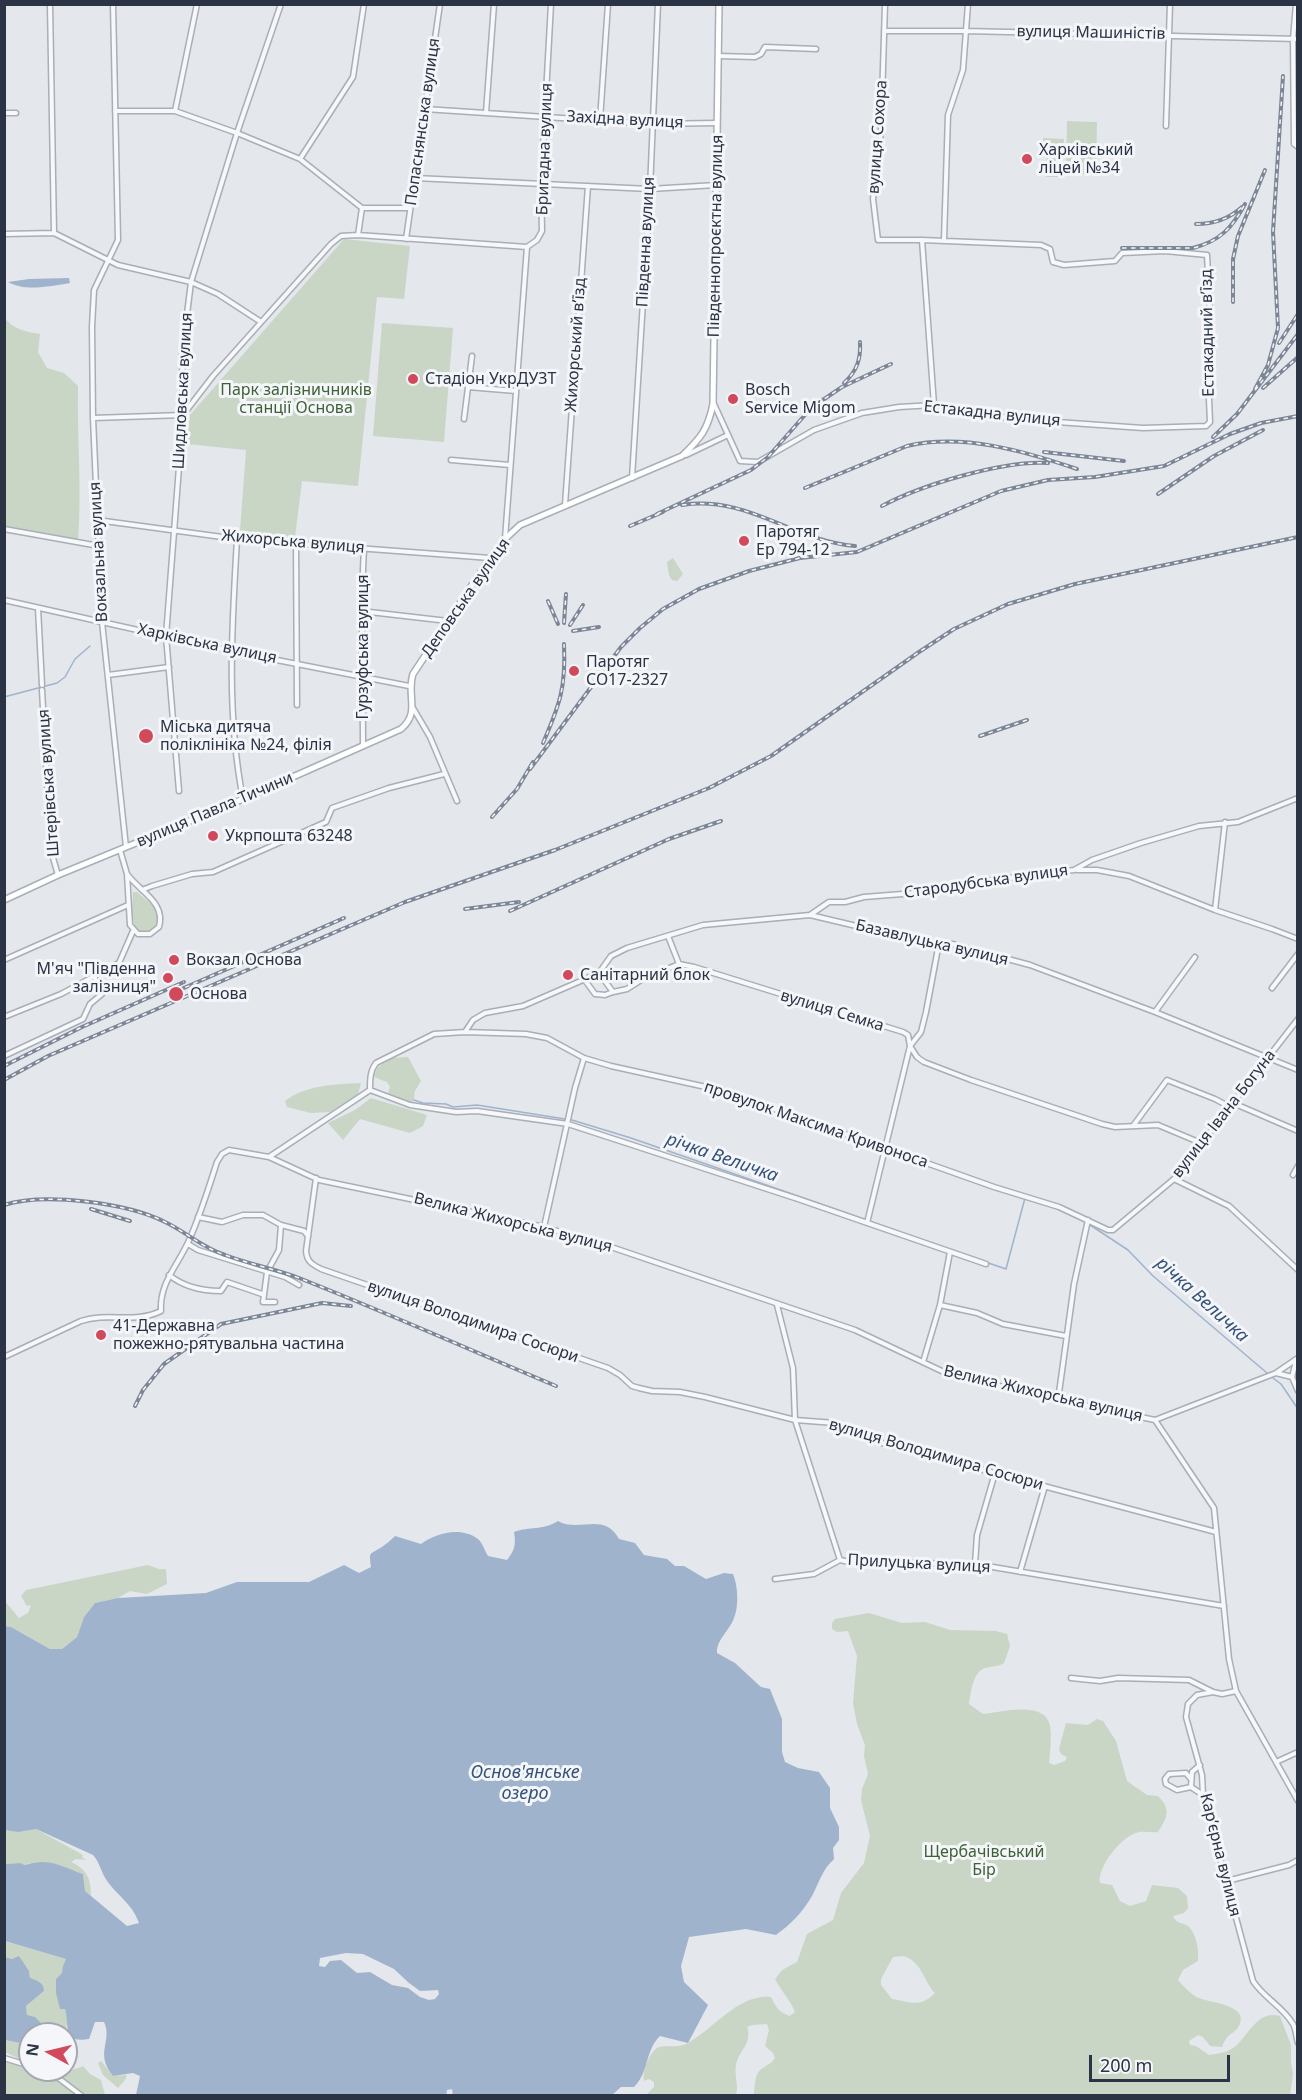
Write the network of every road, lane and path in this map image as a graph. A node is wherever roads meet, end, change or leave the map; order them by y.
1 (50, 4) edge
2 (113, 4) edge
3 (197, 4) edge
4 (281, 4) edge
5 (363, 4) edge
6 (440, 4) edge
7 (494, 4) edge
8 (551, 4) edge
9 (608, 4) edge
10 (658, 4) edge
11 (719, 4) edge
12 (885, 4) edge
13 (968, 4) edge
14 (1170, 4) edge
15 (1296, 4) edge
16 (884, 31) junction
17 (966, 31) junction
18 (1169, 35) junction
19 (1295, 39) edge
20 (816, 49) dead end
21 (718, 56) junction
22 (1296, 76) edge
23 (424, 109) junction
24 (116, 111) junction
25 (175, 111) junction
26 (4, 113) edge
27 (16, 113) dead end
28 (486, 113) junction
29 (545, 117) junction
30 (600, 120) junction
31 (717, 123) junction
32 (652, 124) junction
33 (1166, 126) dead end
34 (237, 133) junction
35 (1298, 147) edge
36 (300, 159) junction
37 (416, 178) junction
38 (542, 184) junction
39 (716, 185) junction
40 (588, 186) junction
41 (650, 189) junction
42 (362, 208) junction
43 (410, 208) junction
44 (54, 233) junction
45 (4, 234) edge
46 (358, 234) junction
47 (406, 239) junction
48 (922, 240) junction
49 (944, 240) junction
50 (527, 247) junction
51 (108, 259) junction
52 (190, 282) junction
53 (261, 322) junction
54 (472, 356) dead end
55 (468, 387) junction
56 (516, 391) junction
57 (713, 404) junction
58 (934, 405) junction
59 (183, 415) junction
60 (93, 418) junction
61 (464, 419) dead end
62 (1210, 422) joint
63 (728, 435) junction
64 (682, 456) junction
65 (451, 460) dead end
66 (510, 465) junction
67 (632, 479) junction
68 (565, 505) junction
69 (97, 520) junction
70 (4, 529) edge
71 (175, 531) junction
72 (237, 539) junction
73 (505, 539) junction
74 (296, 543) junction
75 (99, 546) junction
76 (364, 549) junction
77 (490, 558) junction
78 (4, 600) edge
79 (38, 608) junction
80 (361, 611) junction
81 (448, 621) junction
82 (102, 622) junction
83 (166, 636) junction
84 (231, 651) junction
85 (297, 664) junction
86 (169, 667) junction
87 (108, 675) junction
88 (363, 677) junction
89 (409, 686) junction
90 (297, 705) dead end
91 (413, 708) junction
92 (363, 746) junction
93 (444, 774) junction
94 (178, 791) dead end
95 (1298, 798) edge
96 (243, 799) junction
97 (458, 801) dead end
98 (1225, 822) junction
99 (126, 848) junction
100 (120, 850) junction
101 (1074, 870) junction
102 (127, 874) junction
103 (58, 875) junction
104 (142, 890) junction
105 (4, 900) edge
106 (128, 905) junction
107 (1215, 910) junction
108 (810, 915) junction
109 (133, 931) junction
110 (668, 936) junction
111 (1298, 939) edge
112 (939, 943) junction
113 (1298, 954) edge
114 (1196, 957) dead end
115 (4, 960) edge
116 (679, 964) junction
117 (599, 973) junction
118 (94, 976) junction
119 (584, 980) junction
120 (1272, 988) dead end
121 (614, 992) junction
122 (1155, 1012) junction
123 (4, 1017) edge
124 (1298, 1019) edge
125 (465, 1032) junction
126 (910, 1046) junction
127 (4, 1056) edge
128 (1268, 1057) junction
129 (584, 1058) junction
130 (1298, 1070) edge
131 (370, 1090) junction
132 (1231, 1105) junction
133 (568, 1124) junction
134 (1133, 1126) junction
135 (1298, 1131) edge
136 (1202, 1143) junction
137 (887, 1147) junction
138 (269, 1157) junction
139 (1298, 1166) edge
140 (1293, 1175) dead end
141 (316, 1178) junction
142 (1174, 1179) junction
143 (198, 1216) junction
144 (1088, 1220) junction
145 (867, 1223) junction
146 (281, 1225) junction
147 (544, 1227) junction
148 (308, 1237) junction
149 (188, 1244) junction
150 (950, 1252) junction
151 (986, 1264) dead end
152 (1298, 1270) edge
153 (267, 1272) junction
154 (169, 1275) junction
155 (299, 1285) dead end
156 (262, 1294) junction
157 (274, 1302) dead end
158 (776, 1305) junction
159 (940, 1305) junction
160 (1066, 1336) junction
161 (4, 1357) edge
162 (1297, 1359) edge
163 (923, 1362) junction
164 (1276, 1373) junction
165 (1292, 1377) junction
166 (1298, 1391) edge
167 (1058, 1400) junction
168 (795, 1420) junction
169 (1155, 1420) junction
170 (995, 1473) junction
171 (1045, 1486) junction
172 (1216, 1532) junction
173 (840, 1560) junction
174 (975, 1564) junction
175 (1020, 1572) junction
176 (775, 1579) dead end
177 (1224, 1606) junction
178 (1071, 1678) dead end
179 (1236, 1691) junction
180 (1213, 1692) junction
181 (1298, 1752) edge
182 (1276, 1762) junction
183 (1200, 1765) junction
184 (1190, 1778) junction
185 (1191, 1787) junction
186 (1203, 1796) junction
187 (1298, 1801) edge
188 (1298, 1860) edge
189 (1227, 1881) junction
190 (1298, 2043) edge
191 (64, 2082) edge
192 (82, 2096) edge

1 - 44 street
2 - 24 street, Вокзальна вулиця
3 - 25 street
4 - 34 street, Шидловська вулиця
5 - 36 street
6 - 23 street, Попаснянська вулиця
7 - 28 street
8 - 29 street, Бригадна вулиця
9 - 30 street
10 - 32 street, Південна вулиця
11 - 21 main road, Південнопроєктна вулиця
12 - 16 street, вулиця Сохора
13 - 17 street
14 - 18 street
15 - 19 street
16 - 17 street, вулиця Машиністів
16 - 48 street, вулиця Сохора
17 - 18 street, вулиця Машиністів
17 - 49 street
18 - 19 street, вулиця Машиністів
18 - 33 street
19 - 22 street
20 - 21 street
21 - 31 main road, Південнопроєктна вулиця
22 - 35 street
23 - 28 street, Західна вулиця
23 - 37 street, Попаснянська вулиця
24 - 25 street
24 - 51 street, Вокзальна вулиця
25 - 34 street
26 - 27 street
28 - 29 street, Західна вулиця
29 - 30 street, Західна вулиця
29 - 38 street, Бригадна вулиця
30 - 32 street, Західна вулиця
31 - 32 street, Західна вулиця
31 - 39 main road, Південнопроєктна вулиця
32 - 41 street, Південна вулиця
34 - 36 street
34 - 52 street, Шидловська вулиця
36 - 42 street
37 - 38 street
37 - 43 street, Попаснянська вулиця
38 - 40 street
38 - 50 street, Бригадна вулиця
39 - 41 street
39 - 57 main road, Південнопроєктна вулиця
40 - 41 street
40 - 68 street, Жихорський в’їзд
41 - 67 street, Південна вулиця
42 - 43 street
42 - 46 street
43 - 47 street, Попаснянська вулиця
44 - 45 street
44 - 51 street
46 - 47 street
46 - 53 street
47 - 50 street
48 - 49 street, Естакадний в’їзд
48 - 58 street
49 - 62 street, Естакадний в’їзд
50 - 56 street, Бригадна вулиця
51 - 52 street
51 - 60 street, Вокзальна вулиця
52 - 53 street
52 - 59 street, Шидловська вулиця
53 - 59 street
54 - 55 street
55 - 56 street
55 - 61 street
56 - 66 street, Бригадна вулиця
57 - 63 street, Естакадна вулиця
57 - 64 main road, Південнопроєктна вулиця
58 - 62 street, Естакадна вулиця
58 - 63 street, Естакадна вулиця
59 - 60 street
59 - 71 street, Шидловська вулиця
60 - 69 street, Вокзальна вулиця
63 - 64 street
64 - 67 main road, Деповська вулиця
65 - 66 street
66 - 73 street, Бригадна вулиця
67 - 68 main road, Деповська вулиця
68 - 73 main road, Деповська вулиця
69 - 71 street, Жихорська вулиця
69 - 75 street, Вокзальна вулиця
70 - 75 street
71 - 72 street, Жихорська вулиця
71 - 83 street, Шидловська вулиця
72 - 74 street, Жихорська вулиця
72 - 84 street
73 - 77 main road, Деповська вулиця
74 - 76 street, Жихорська вулиця
74 - 85 street
75 - 82 street, Вокзальна вулиця
76 - 77 street, Жихорська вулиця
76 - 80 street, Гурзуфська вулиця
77 - 81 main road, Деповська вулиця
78 - 79 street, Харківська вулиця
79 - 82 street, Харківська вулиця
79 - 103 street, Штерівська вулиця
80 - 81 street
80 - 88 street, Гурзуфська вулиця
81 - 89 main road, Деповська вулиця
82 - 83 street, Харківська вулиця
82 - 87 street, Вокзальна вулиця
83 - 84 street, Харківська вулиця
83 - 86 street, Шидловська вулиця
84 - 85 street, Харківська вулиця
84 - 96 street
85 - 88 street, Харківська вулиця
85 - 90 street
86 - 87 street
86 - 94 street, Шидловська вулиця
87 - 99 street, Вокзальна вулиця
88 - 89 street, Харківська вулиця
88 - 92 street, Гурзуфська вулиця
89 - 91 main road
91 - 92 main road, вулиця Павла Тичини
91 - 93 street
92 - 96 main road, вулиця Павла Тичини
93 - 97 street
93 - 104 street
95 - 98 street, Стародубська вулиця
96 - 99 main road, вулиця Павла Тичини
98 - 101 street, Стародубська вулиця
98 - 107 street
99 - 100 main road, вулиця Павла Тичини
100 - 102 street
100 - 103 main road, вулиця Павла Тичини
101 - 107 street
101 - 108 street, Стародубська вулиця
102 - 104 street
102 - 106 street
103 - 105 main road, вулиця Павла Тичини
104 - 109 street
106 - 109 street
106 - 115 street
107 - 111 street
108 - 110 street, Базавлуцька вулиця
108 - 112 street, Базавлуцька вулиця
109 - 118 street
110 - 116 street
110 - 117 street, Базавлуцька вулиця
112 - 122 street, Базавлуцька вулиця
112 - 126 street
113 - 120 street
114 - 122 street
116 - 121 street
116 - 126 street, вулиця Семка
117 - 119 street
117 - 121 street
118 - 123 street
118 - 127 street
119 - 121 street
119 - 125 street
122 - 128 street, Базавлуцька вулиця
124 - 128 street, вулиця Івана Богуна
125 - 129 street, провулок Максима Кривоноса
125 - 131 street, провулок Максима Кривоноса
126 - 134 street, вулиця Семка
126 - 137 street
128 - 130 street, Базавлуцька вулиця
128 - 132 street, вулиця Івана Богуна
129 - 133 street
129 - 137 street, провулок Максима Кривоноса
131 - 133 street
131 - 138 street
132 - 134 street
132 - 135 street
132 - 136 street, вулиця Івана Богуна
133 - 145 street
133 - 147 street
134 - 136 street, вулиця Семка
136 - 142 street, вулиця Івана Богуна
137 - 144 street, провулок Максима Кривоноса
137 - 145 street
138 - 141 street, Велика Жихорська вулиця
138 - 143 street, Велика Жихорська вулиця
139 - 140 street
141 - 147 street, Велика Жихорська вулиця
141 - 148 street
142 - 144 street, вулиця Івана Богуна
142 - 152 street
143 - 146 street
143 - 149 street, Велика Жихорська вулиця
144 - 160 street
145 - 150 street
146 - 148 street
146 - 153 street
147 - 158 street, Велика Жихорська вулиця
148 - 168 street, вулиця Володимира Сосюри
149 - 153 street
149 - 154 street, Велика Жихорська вулиця
150 - 151 street
150 - 159 street
153 - 155 street
153 - 156 street
154 - 156 street
154 - 161 street, Велика Жихорська вулиця
156 - 157 street
158 - 163 street, Велика Жихорська вулиця
158 - 168 street, Прилуцька вулиця
159 - 160 street
159 - 163 street
160 - 167 street
162 - 164 street
162 - 165 street
163 - 167 street, Велика Жихорська вулиця
164 - 165 street
164 - 169 street
165 - 166 street
167 - 169 street, Велика Жихорська вулиця
168 - 170 street, вулиця Володимира Сосюри
168 - 173 street, Прилуцька вулиця
169 - 172 street, Велика Жихорська вулиця
170 - 171 street, вулиця Володимира Сосюри
170 - 174 street
171 - 172 street, вулиця Володимира Сосюри
171 - 175 street
172 - 177 street, Велика Жихорська вулиця
173 - 174 street, Прилуцька вулиця
173 - 176 street
174 - 175 street, Прилуцька вулиця
175 - 177 street, Прилуцька вулиця
177 - 179 street, Велика Жихорська вулиця
178 - 180 street
179 - 180 street, Кар’єрна вулиця
179 - 182 street, Велика Жихорська вулиця
180 - 183 street, Кар’єрна вулиця
181 - 182 street
182 - 187 street, Велика Жихорська вулиця
183 - 184 street
183 - 186 street, Кар’єрна вулиця
184 - 185 street
184 - 185 street
185 - 186 street
186 - 189 street, Кар’єрна вулиця
188 - 189 street
189 - 190 street, Кар’єрна вулиця
191 - 192 street

